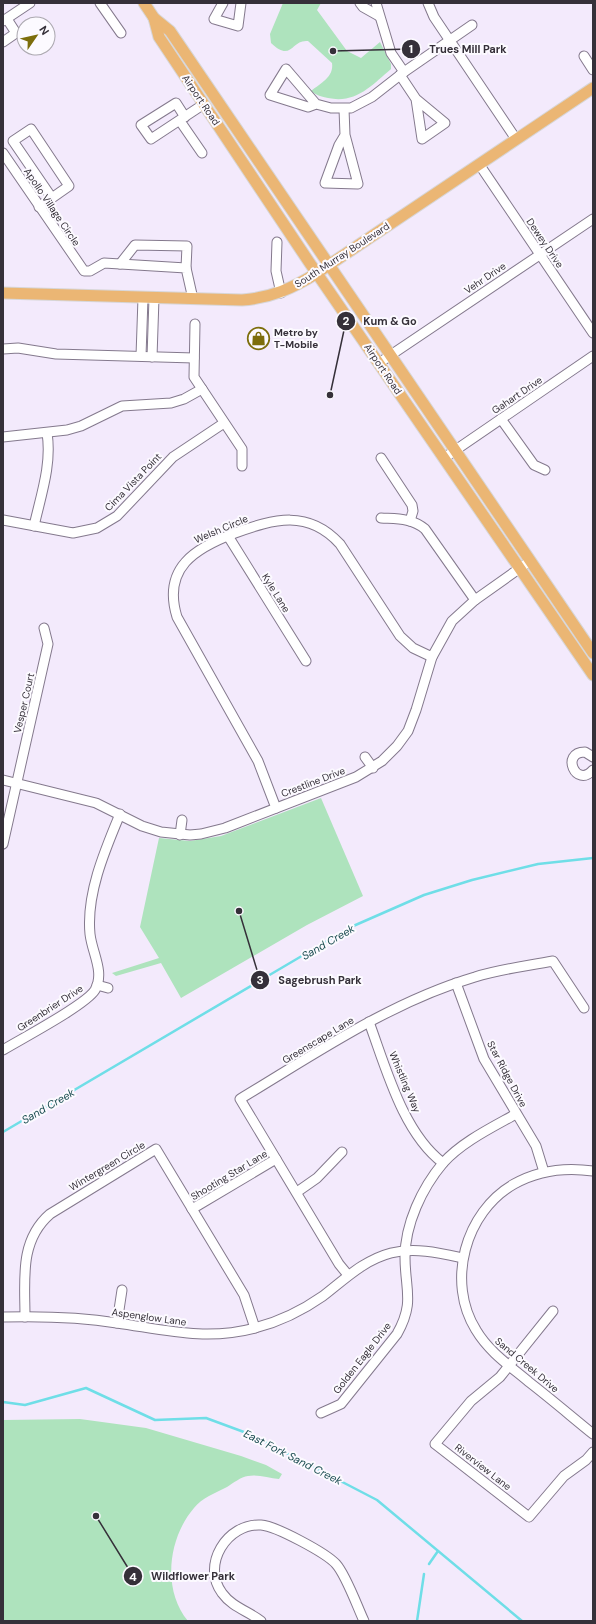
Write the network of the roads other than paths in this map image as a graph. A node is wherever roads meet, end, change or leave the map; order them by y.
1 (30, 3) edge
2 (100, 3) edge
3 (144, 3) edge
4 (223, 3) edge
5 (241, 3) edge
6 (360, 3) edge
7 (376, 3) edge
8 (428, 3) edge
9 (379, 16) junction
10 (154, 18) junction
11 (5, 20) edge
12 (472, 25) dead end
13 (121, 33) dead end
14 (450, 40) junction
15 (3, 42) edge
16 (584, 56) dead end
17 (593, 70) edge
18 (402, 73) junction
19 (593, 88) edge
20 (416, 99) dead end
21 (204, 104) junction
22 (316, 104) junction
23 (344, 109) junction
24 (345, 136) junction
25 (516, 139) junction
26 (3, 153) edge
27 (202, 153) dead end
28 (479, 164) junction
29 (52, 198) junction
30 (39, 207) junction
31 (593, 219) edge
32 (277, 242) dead end
33 (540, 254) junction
34 (120, 264) junction
35 (330, 264) junction
36 (186, 268) junction
37 (317, 273) junction
38 (281, 292) junction
39 (3, 293) edge
40 (149, 298) junction
41 (193, 299) junction
42 (195, 324) dead end
43 (143, 329) junction
44 (153, 330) junction
45 (593, 333) edge
46 (3, 349) edge
47 (390, 355) junction
48 (141, 356) junction
49 (593, 356) edge
50 (152, 357) junction
51 (194, 358) junction
52 (379, 363) junction
53 (202, 389) junction
54 (502, 419) junction
55 (224, 423) junction
56 (47, 433) junction
57 (3, 437) edge
58 (454, 451) junction
59 (381, 458) dead end
60 (444, 458) junction
61 (242, 466) dead end
62 (545, 470) dead end
63 (381, 518) dead end
64 (3, 520) edge
65 (410, 521) junction
66 (34, 526) junction
67 (228, 536) junction
68 (530, 561) junction
69 (519, 569) junction
70 (475, 600) junction
71 (44, 628) dead end
72 (593, 653) edge
73 (432, 657) junction
74 (306, 661) dead end
75 (593, 675) edge
76 (365, 756) dead end
77 (593, 757) edge
78 (373, 768) junction
79 (593, 770) edge
80 (3, 780) edge
81 (17, 783) junction
82 (276, 808) junction
83 (120, 814) junction
84 (182, 820) dead end
85 (180, 835) junction
86 (3, 844) edge
87 (456, 983) junction
88 (97, 985) junction
89 (108, 988) dead end
90 (584, 1008) dead end
91 (369, 1022) junction
92 (3, 1050) edge
93 (516, 1114) junction
94 (342, 1152) dead end
95 (276, 1159) junction
96 (444, 1163) junction
97 (593, 1171) edge
98 (544, 1172) junction
99 (297, 1192) junction
100 (192, 1209) junction
101 (405, 1251) junction
102 (463, 1258) junction
103 (348, 1275) junction
104 (122, 1290) dead end
105 (553, 1311) dead end
106 (3, 1317) edge
107 (25, 1317) junction
108 (117, 1323) junction
109 (256, 1328) junction
110 (509, 1366) junction
111 (322, 1414) dead end
112 (593, 1434) edge
113 (593, 1452) edge
114 (261, 1621) edge
115 (364, 1621) edge

1 - 11 street
2 - 13 street
3 - 10 main road, Airport Road
4 - 5 street
6 - 9 street
7 - 9 street
8 - 14 street
9 - 18 street
10 - 21 main road, Airport Road
10 - 35 main road, Airport Road
11 - 15 street
12 - 14 street
14 - 18 street
14 - 25 street
16 - 17 street
18 - 20 street
18 - 23 street
19 - 25 main road, South Murray Boulevard
21 - 27 street
21 - 37 main road, Airport Road
22 - 22 street
22 - 23 street
23 - 24 street
24 - 24 street
25 - 28 main road, South Murray Boulevard
26 - 30 street, Apollo Village Circle
28 - 33 street, Dewey Drive
28 - 35 main road, South Murray Boulevard
29 - 29 street
29 - 30 street
30 - 34 street, Apollo Village Circle
31 - 33 street, Vehr Drive
32 - 38 street
33 - 45 street, Dewey Drive
33 - 47 street, Vehr Drive
34 - 36 street
34 - 36 street
35 - 37 main road, South Murray Boulevard
35 - 47 main road, Airport Road
36 - 41 street
37 - 38 main road, South Murray Boulevard
37 - 52 main road, Airport Road
38 - 41 main road, South Murray Boulevard
39 - 40 main road, South Murray Boulevard
40 - 41 main road, South Murray Boulevard
40 - 43 street
40 - 44 street
42 - 51 street
43 - 44 street
43 - 48 street
44 - 50 street
46 - 48 street
47 - 52 street, Vehr Drive
47 - 58 main road, Airport Road
48 - 50 street
49 - 54 street, Gahart Drive
50 - 51 street
51 - 53 street
52 - 60 main road, Airport Road
53 - 55 street
53 - 56 street
54 - 58 street, Gahart Drive
54 - 62 street
55 - 61 street
55 - 66 street, Cima Vista Point
56 - 57 street
56 - 66 street
58 - 60 street, Gahart Drive
58 - 68 main road, Airport Road
59 - 65 street
60 - 69 main road, Airport Road
63 - 65 street
64 - 66 street, Cima Vista Point
65 - 70 street
67 - 73 street, Welsh Circle
67 - 74 street, Kyle Lane
67 - 82 street, Welsh Circle
68 - 69 street, Crestline Drive
68 - 72 main road, Airport Road
69 - 70 street, Crestline Drive
69 - 75 main road, Airport Road
70 - 73 street, Crestline Drive
71 - 81 street, Vesper Court
73 - 78 street, Crestline Drive
76 - 78 street
77 - 79 street
78 - 82 street, Crestline Drive
80 - 81 street, Crestline Drive
81 - 83 street, Crestline Drive
81 - 86 street, Vesper Court
82 - 85 street, Crestline Drive
83 - 85 street, Crestline Drive
83 - 88 street, Greenbrier Drive
84 - 85 street
87 - 90 street, Greenscape Lane
87 - 91 street, Greenscape Lane
87 - 93 street, Star Ridge Drive
88 - 89 street
88 - 92 street, Greenbrier Drive
91 - 95 street, Greenscape Lane
91 - 96 street, Whistling Way
93 - 96 street, Golden Eagle Drive
93 - 98 street, Star Ridge Drive
94 - 99 street
95 - 99 street, Greenscape Lane
95 - 100 street, Shooting Star Lane
96 - 101 street, Golden Eagle Drive
97 - 98 street, Sand Creek Drive
98 - 102 street, Sand Creek Drive
99 - 103 street, Greenscape Lane
100 - 107 street, Wintergreen Circle
100 - 109 street, Wintergreen Circle
101 - 102 street, Aspenglow Lane
101 - 103 street, Aspenglow Lane
101 - 111 street, Golden Eagle Drive
102 - 110 street, Sand Creek Drive
103 - 109 street, Aspenglow Lane
104 - 108 street
105 - 110 street
106 - 107 street, Aspenglow Lane
107 - 108 street, Aspenglow Lane
108 - 109 street, Aspenglow Lane
110 - 112 street, Sand Creek Drive
110 - 113 street, Riverview Lane
114 - 115 street

